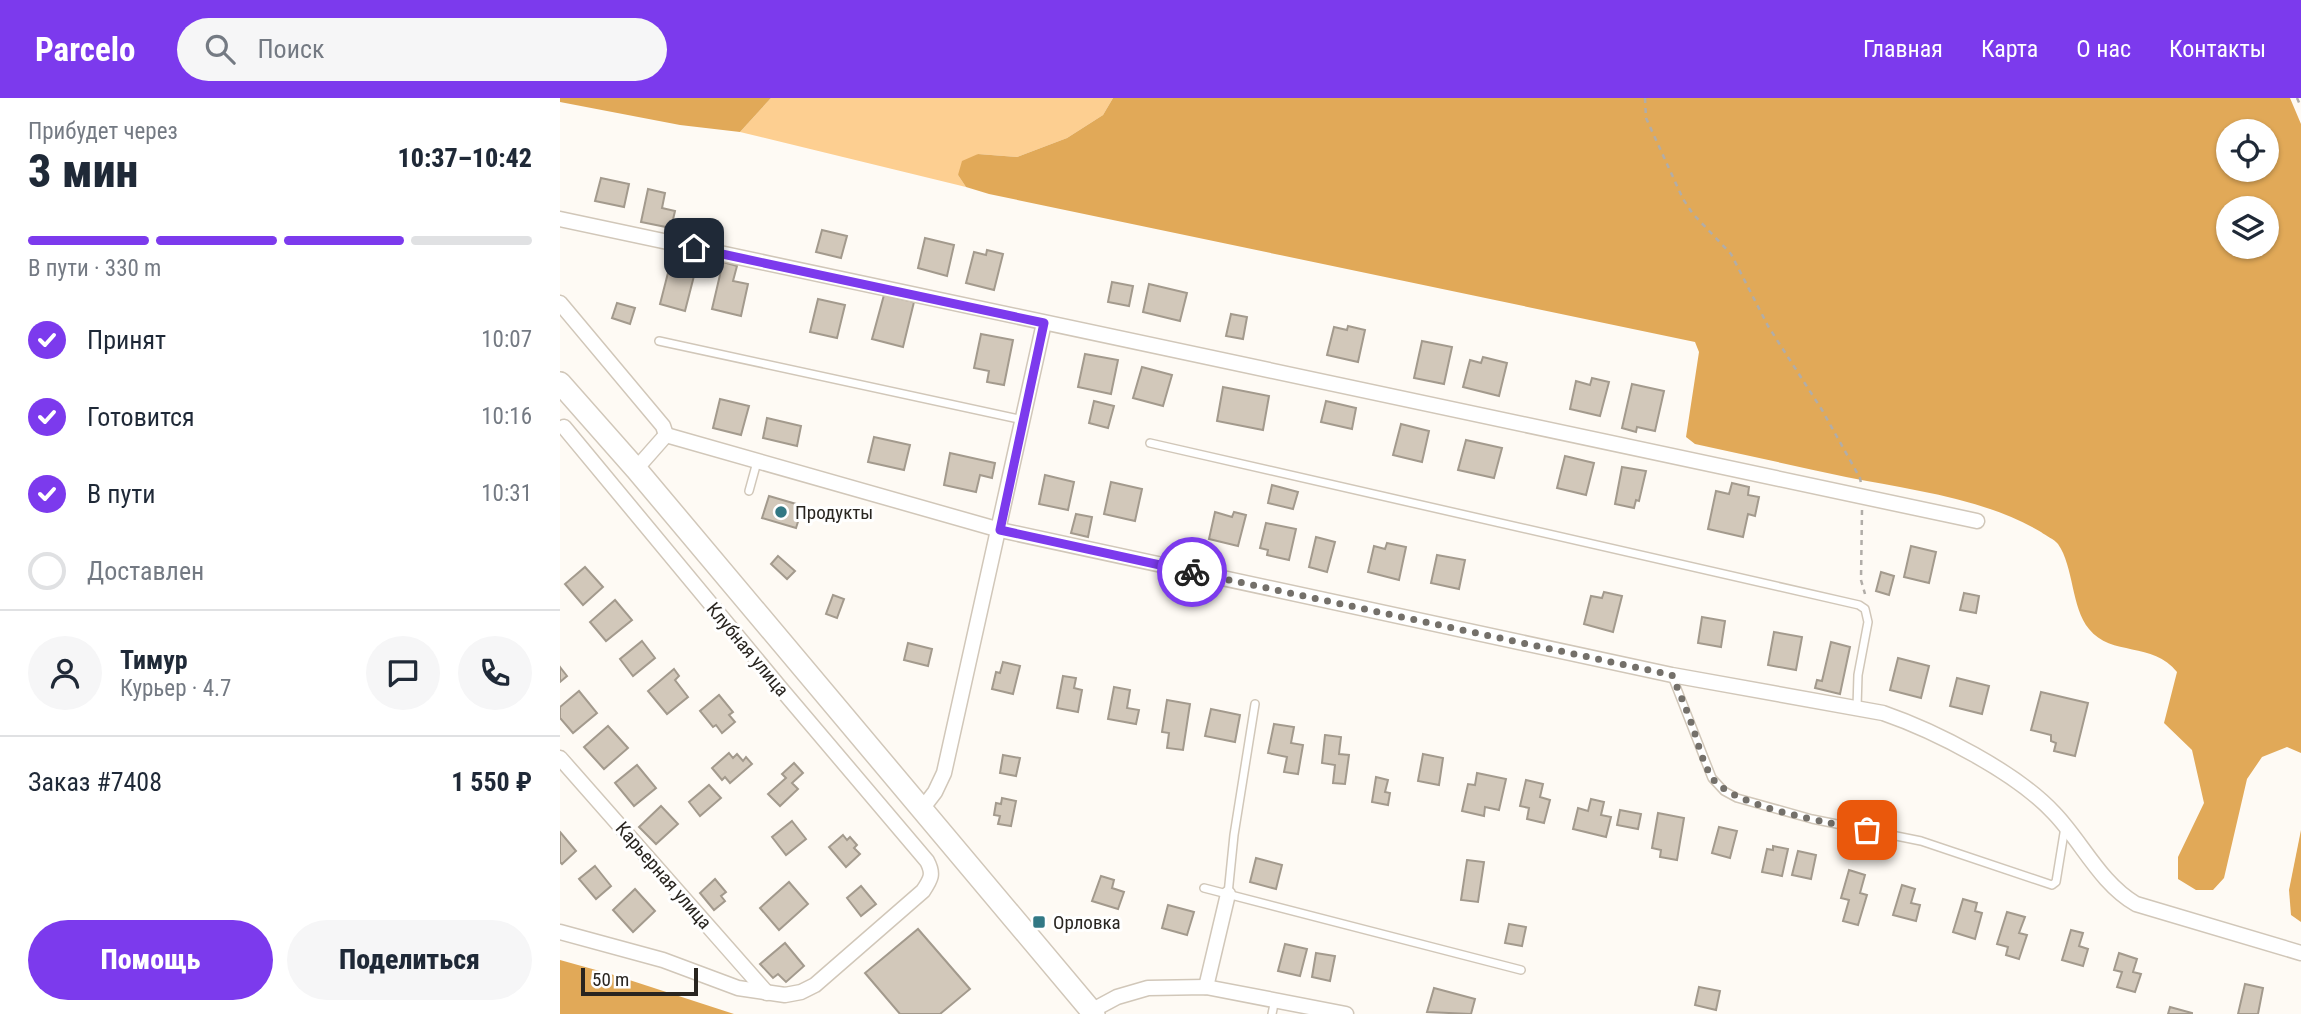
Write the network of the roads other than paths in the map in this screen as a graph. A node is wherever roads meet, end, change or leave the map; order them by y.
1 (560, 219) edge
2 (560, 303) edge
3 (1044, 323) junction
4 (659, 341) dead end
5 (560, 383) edge
6 (592, 420) junction
7 (1023, 420) junction
8 (562, 427) edge
9 (666, 435) junction
10 (1150, 443) dead end
11 (757, 462) junction
12 (636, 469) junction
13 (749, 491) dead end
14 (1977, 521) dead end
15 (1000, 530) junction
16 (1672, 675) junction
17 (1255, 704) dead end
18 (1857, 707) junction
19 (560, 758) edge
20 (922, 809) junction
21 (2066, 825) junction
22 (1203, 888) dead end
23 (1228, 894) junction
24 (560, 932) edge
25 (2301, 953) edge
26 (1521, 970) dead end
27 (1206, 987) junction
28 (767, 993) junction
29 (1273, 1007) edge
30 (1092, 1012) edge
31 (1346, 1014) edge

1 - 3 street
2 - 9 street
3 - 7 street
3 - 14 street
4 - 7 lane
5 - 6 main road
6 - 8 street
6 - 12 main road
7 - 15 street
8 - 28 street, Клубная улица
9 - 11 street
9 - 12 street
10 - 18 lane
11 - 13 lane
11 - 15 street
12 - 20 main road
15 - 16 street
15 - 20 street
16 - 18 street
16 - 21 lane
17 - 23 lane
18 - 21 street
19 - 28 street, Карьерная улица
20 - 30 main road
21 - 25 street
22 - 23 lane
23 - 26 lane
23 - 27 street
24 - 28 street
27 - 29 street
27 - 30 street
29 - 31 street

